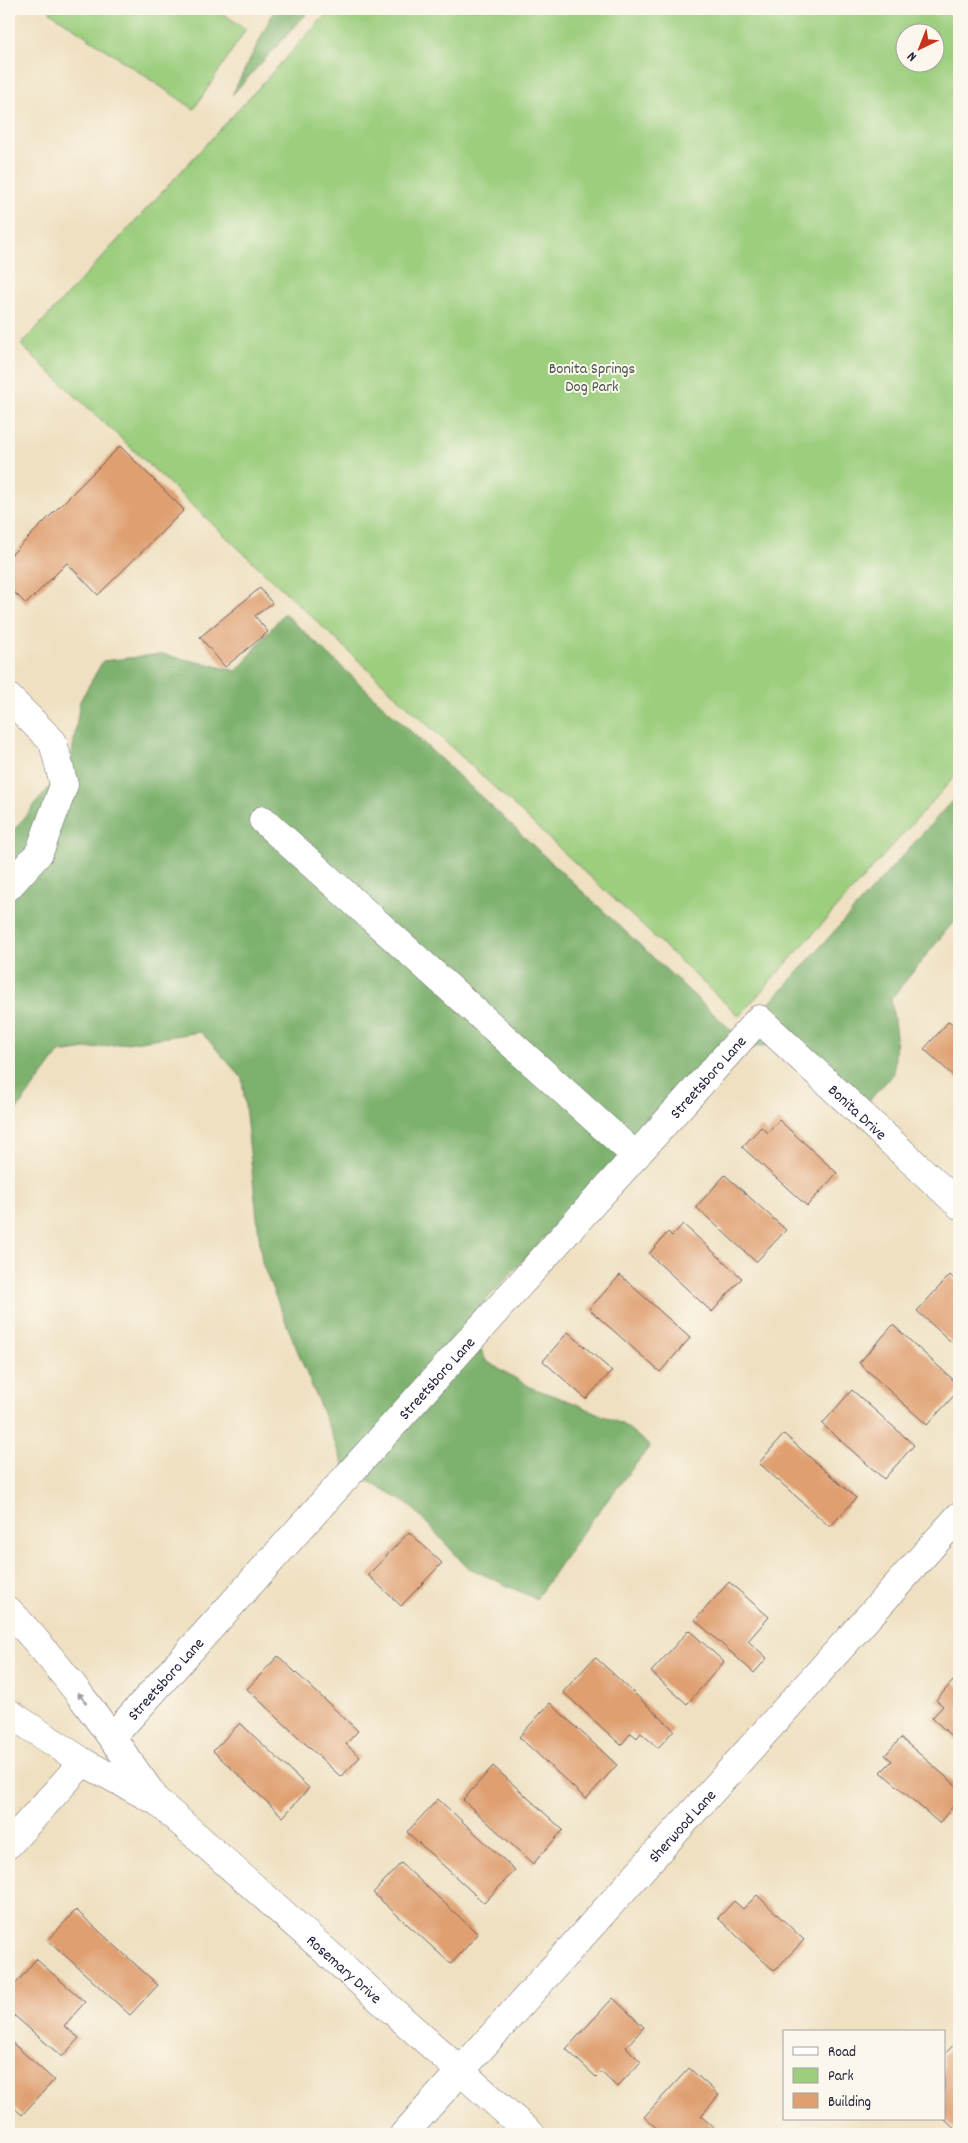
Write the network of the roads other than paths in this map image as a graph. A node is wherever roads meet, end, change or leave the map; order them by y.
1 (9, 698) edge
2 (263, 820) dead end
3 (9, 886) edge
4 (759, 1018) joint
5 (636, 1156) junction
6 (959, 1205) edge
7 (959, 1516) edge
8 (9, 1611) edge
9 (9, 1713) edge
10 (112, 1737) junction
11 (83, 1762) junction
12 (158, 1802) junction
13 (9, 1844) edge
14 (461, 2072) junction
15 (404, 2134) edge
16 (531, 2134) edge

1 - 3 street
2 - 5 street
4 - 5 street, Streetsboro Lane
4 - 6 street, Bonita Drive
5 - 10 street, Streetsboro Lane
7 - 14 street, Sherwood Lane
10 -> 8 street, Rosemary Drive
9 - 11 street, Rosemary Drive
10 - 12 street, Rosemary Drive
11 - 12 street, Rosemary Drive
11 - 13 street
12 - 14 street, Rosemary Drive
14 - 15 street, Sherwood Lane
14 - 16 street, Rosemary Drive

